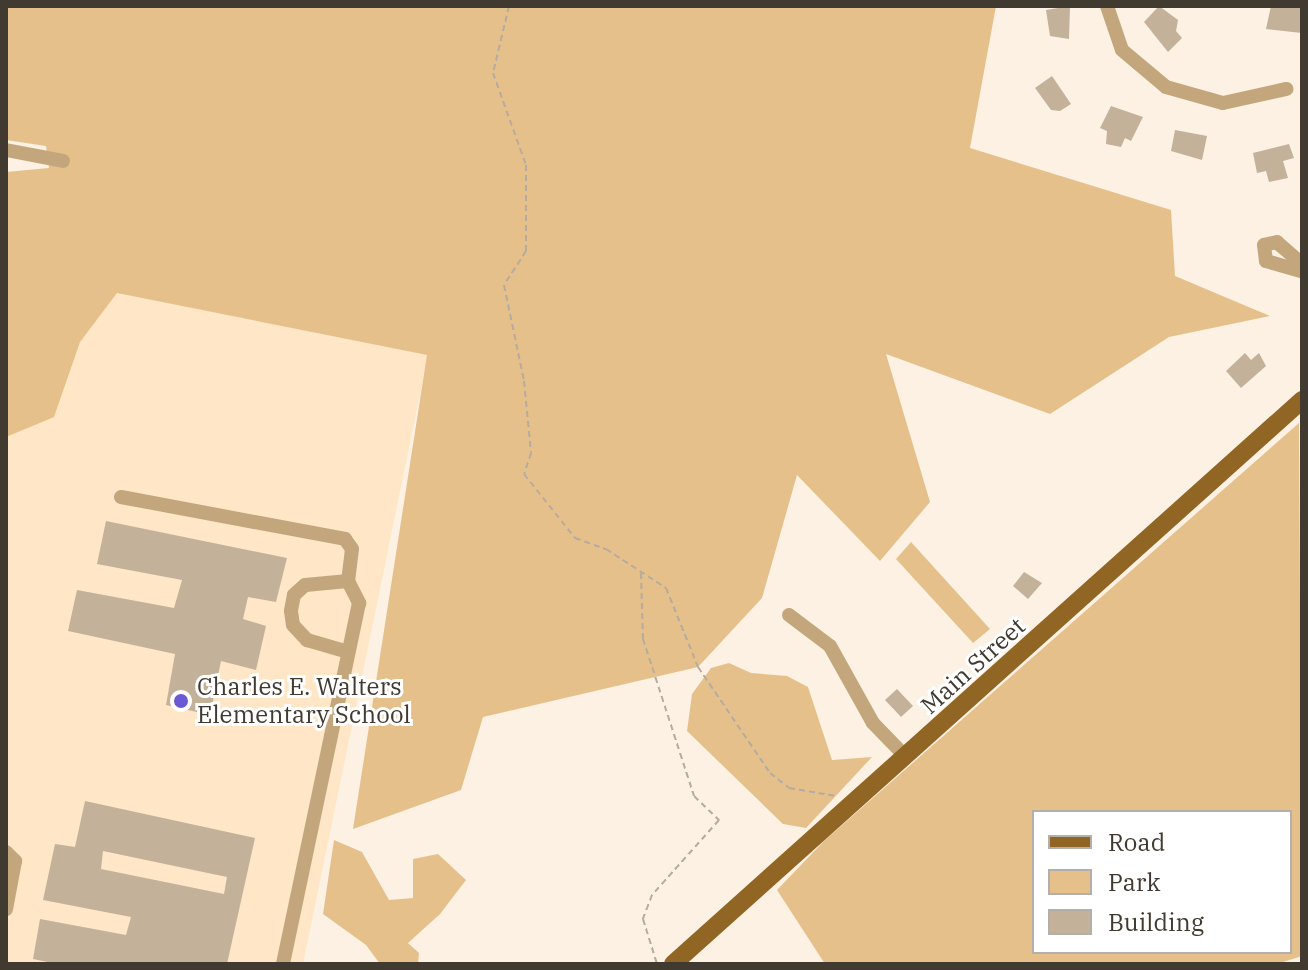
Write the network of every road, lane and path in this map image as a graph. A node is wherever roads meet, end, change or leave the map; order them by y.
1 (509, 6) edge
2 (1107, 6) edge
3 (1286, 89) dead end
4 (6, 150) edge
5 (63, 161) dead end
6 (1302, 264) edge
7 (1302, 271) edge
8 (1302, 400) edge
9 (121, 497) dead end
10 (641, 572) junction
11 (348, 581) junction
12 (789, 615) dead end
13 (348, 652) junction
14 (906, 757) junction
15 (860, 798) junction
16 (6, 852) edge
17 (6, 909) edge
18 (283, 964) edge
19 (657, 964) edge
20 (673, 964) edge

1 - 10 path
2 - 3 street
4 - 5 street
6 - 7 street
8 - 14 main road, Main Street
9 - 11 street
10 - 15 path
10 - 19 path
11 - 13 street
11 - 13 street
12 - 14 street
13 - 18 street
14 - 15 main road, Main Street
15 - 20 main road, Main Street
16 - 17 street

